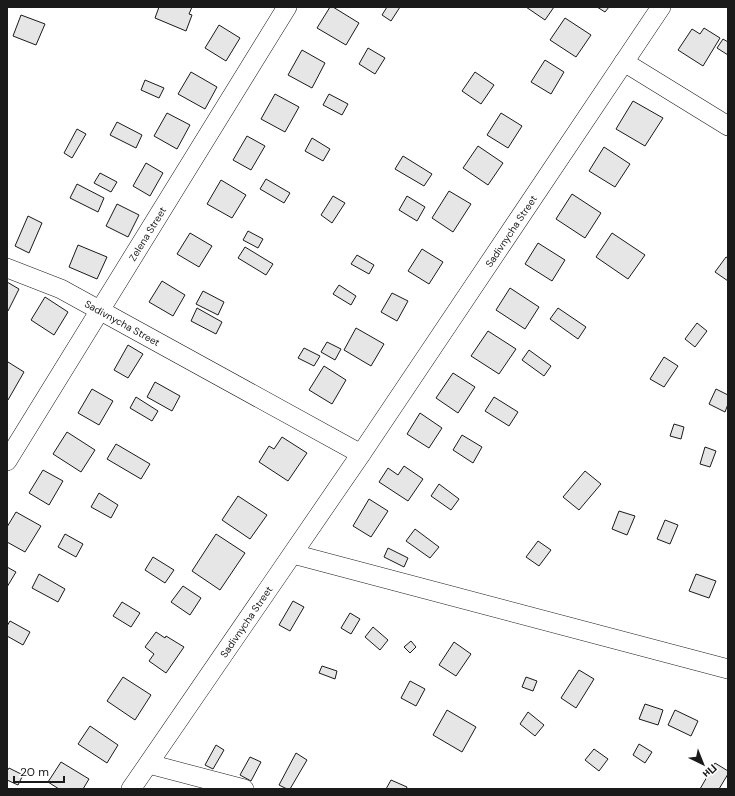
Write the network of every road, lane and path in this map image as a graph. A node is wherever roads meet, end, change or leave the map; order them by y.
1 (287, 7) edge
2 (660, 7) edge
3 (624, 62) junction
4 (728, 126) edge
5 (7, 268) edge
6 (101, 310) junction
7 (361, 454) junction
8 (7, 461) edge
9 (293, 554) junction
10 (728, 669) edge
11 (149, 764) junction
12 (131, 789) edge
13 (244, 789) edge

1 - 6 street, Zelena Street
2 - 3 street, Sadivnycha Street
3 - 4 street
3 - 7 street, Sadivnycha Street
5 - 6 street, Sadivnycha Street
6 - 7 street, Sadivnycha Street
6 - 8 street, Zelena Street
7 - 9 street, Sadivnycha Street
9 - 10 street
9 - 11 street, Sadivnycha Street
11 - 12 street, Sadivnycha Street
11 - 13 street

